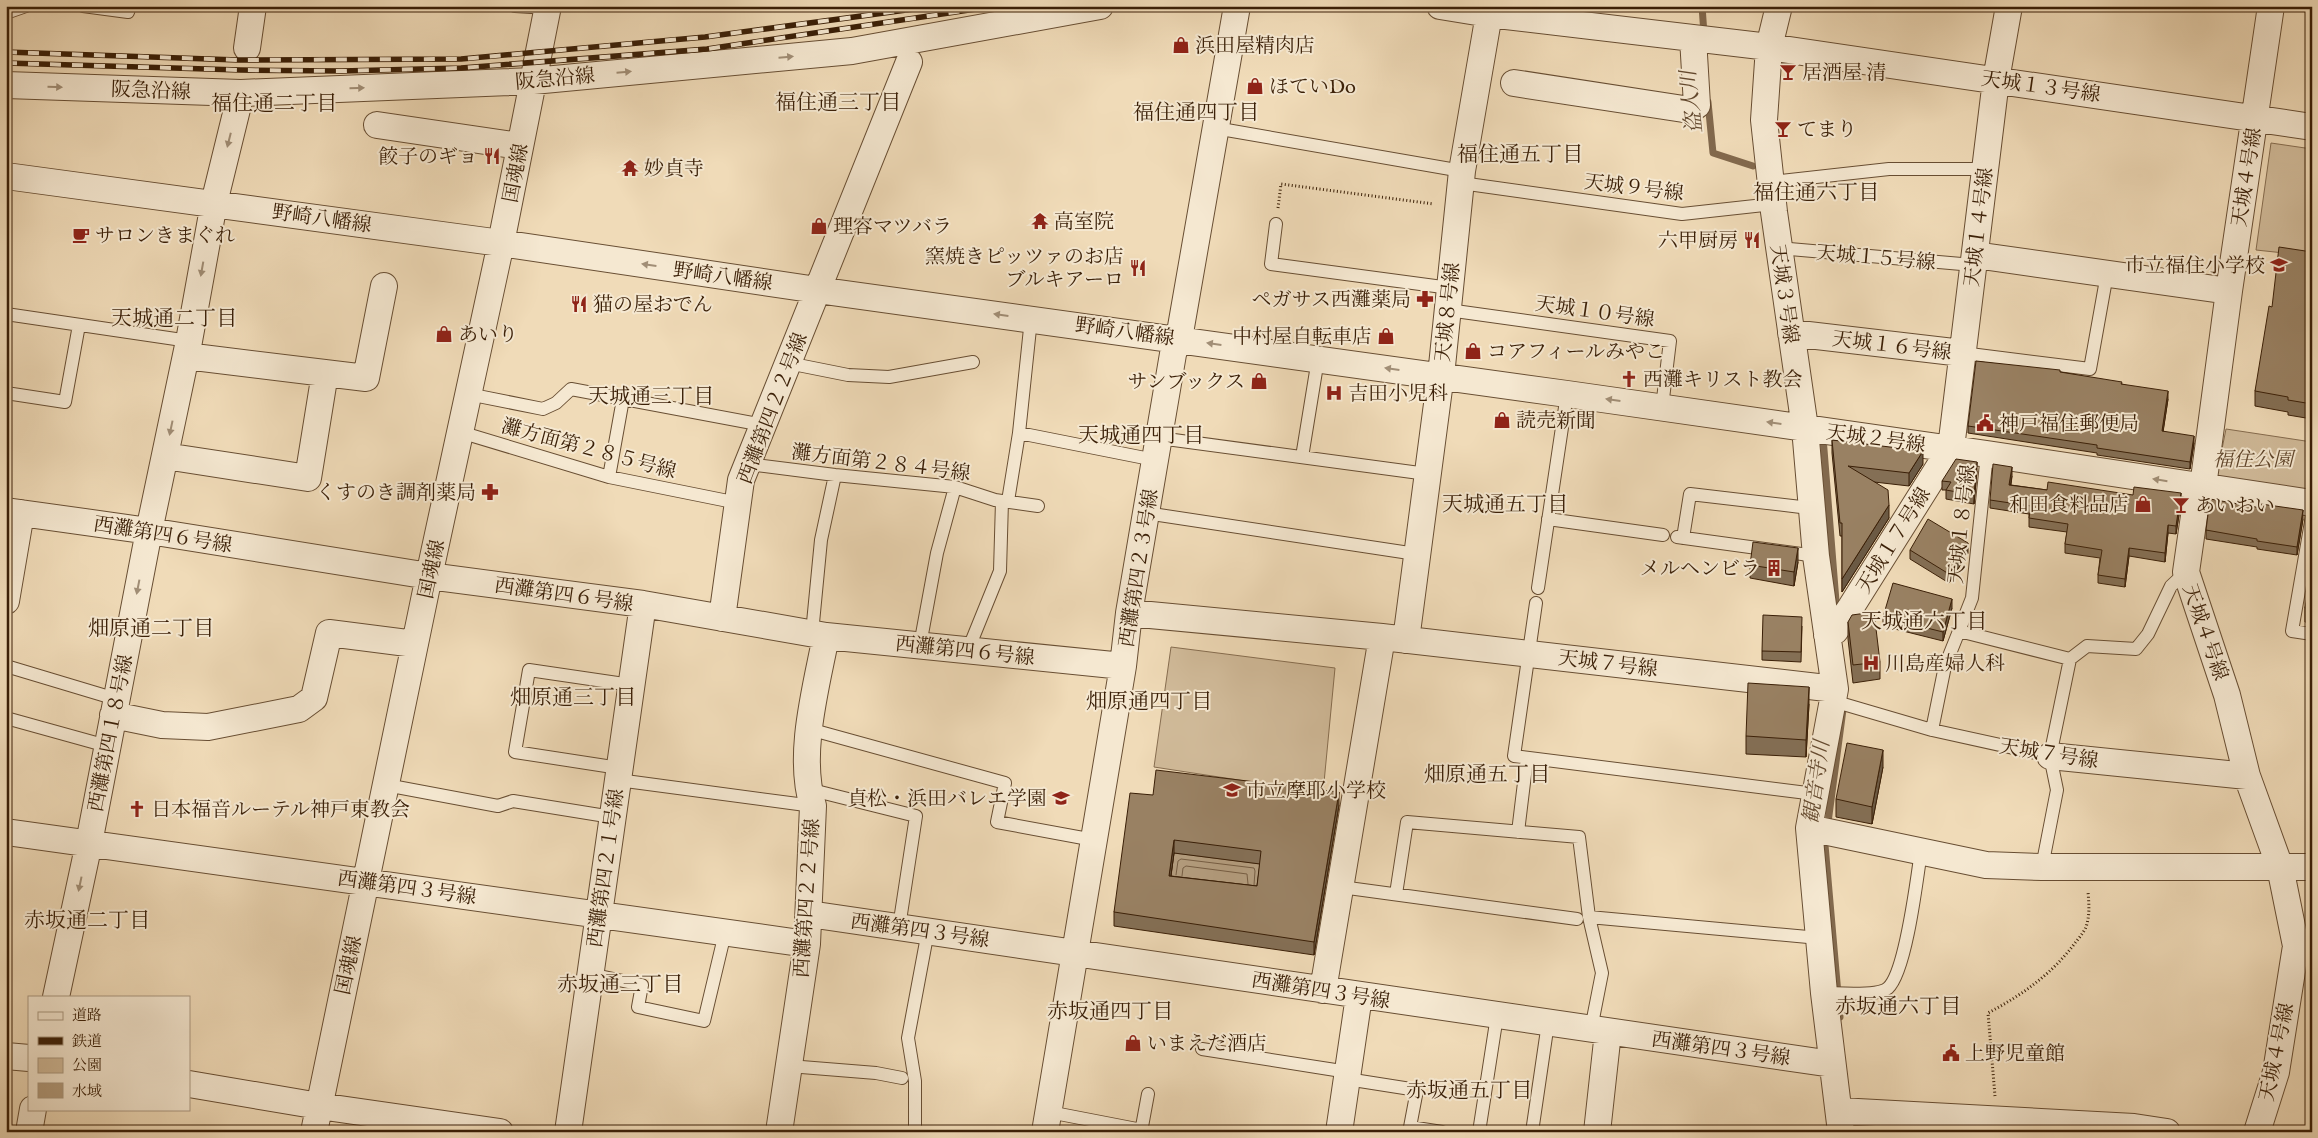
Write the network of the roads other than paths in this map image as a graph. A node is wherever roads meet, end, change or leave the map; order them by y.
1 (26, 6) edge
2 (83, 6) edge
3 (130, 6) edge
4 (253, 6) edge
5 (515, 6) edge
6 (1100, 6) edge
7 (1237, 6) edge
8 (1440, 6) edge
9 (1779, 6) edge
10 (2009, 6) edge
11 (2271, 6) edge
12 (548, 7) edge
13 (6, 13) edge
14 (1489, 14) junction
15 (1702, 39) junction
16 (1769, 47) junction
17 (247, 48) dead end
18 (909, 62) dead end
19 (1996, 80) junction
20 (534, 81) junction
21 (1514, 83) dead end
22 (6, 85) edge
23 (241, 93) junction
24 (2255, 118) junction
25 (376, 125) dead end
26 (2312, 127) edge
27 (1214, 128) junction
28 (520, 146) junction
29 (1985, 169) junction
30 (6, 176) edge
31 (1461, 187) junction
32 (1772, 193) junction
33 (214, 203) junction
34 (1276, 224) road end
35 (501, 243) junction
36 (1778, 248) junction
37 (1974, 260) junction
38 (2107, 274) junction
39 (384, 286) dead end
40 (817, 290) junction
41 (2229, 291) junction
42 (1449, 299) junction
43 (6, 314) edge
44 (1031, 319) junction
45 (79, 325) junction
46 (1791, 333) junction
47 (1178, 338) junction
48 (188, 348) junction
49 (1962, 354) junction
50 (1318, 359) junction
51 (973, 362) dead end
52 (788, 363) junction
53 (325, 373) junction
54 (1440, 376) junction
55 (6, 393) edge
56 (468, 394) junction
57 (1567, 394) junction
58 (624, 399) junction
59 (1662, 407) junction
60 (763, 424) junction
61 (1805, 428) junction
62 (460, 432) junction
63 (1018, 433) junction
64 (1951, 448) junction
65 (1157, 449) junction
66 (1987, 454) junction
67 (164, 456) junction
68 (1302, 457) junction
69 (748, 464) junction
70 (1427, 474) junction
71 (835, 476) junction
72 (609, 477) junction
73 (2203, 486) junction
74 (955, 487) junction
75 (1005, 501) junction
76 (738, 503) junction
77 (2312, 503) edge
78 (1038, 506) dead end
79 (1802, 507) dead end
80 (14, 512) edge
81 (1146, 514) junction
82 (2312, 516) edge
83 (1548, 519) junction
84 (149, 531) junction
85 (1663, 535) dead end
86 (1416, 554) junction
87 (1816, 556) junction
88 (2186, 572) junction
89 (429, 576) junction
90 (8, 585) edge
91 (1538, 588) dead end
92 (1536, 603) dead end
93 (643, 604) junction
94 (1129, 613) junction
95 (722, 618) junction
96 (1958, 631) junction
97 (1831, 633) junction
98 (819, 634) junction
99 (2312, 634) edge
100 (1394, 639) junction
101 (415, 644) junction
102 (920, 645) junction
103 (968, 650) junction
104 (1528, 654) junction
105 (2070, 659) junction
106 (6, 666) edge
107 (1123, 666) junction
108 (631, 685) junction
109 (1841, 700) junction
110 (115, 707) junction
111 (6, 718) edge
112 (809, 728) junction
113 (1932, 730) junction
114 (107, 746) junction
115 (2050, 756) junction
116 (1527, 758) junction
117 (618, 774) junction
118 (2247, 776) junction
119 (386, 785) junction
120 (1815, 794) junction
121 (810, 798) junction
122 (612, 816) junction
123 (1820, 830) junction
124 (6, 832) edge
125 (1518, 832) junction
126 (1094, 840) junction
127 (89, 843) junction
128 (1921, 851) junction
129 (2312, 866) edge
130 (2280, 867) junction
131 (2042, 868) junction
132 (366, 881) junction
133 (1341, 887) junction
134 (1396, 894) junction
135 (809, 914) junction
136 (598, 915) junction
137 (1583, 918) junction
138 (899, 927) junction
139 (928, 931) junction
140 (726, 933) junction
141 (1819, 938) junction
142 (807, 944) junction
143 (2304, 946) edge
144 (1076, 953) junction
145 (590, 974) junction
146 (1323, 990) junction
147 (1825, 993) junction
148 (56, 996) edge
149 (1359, 996) junction
150 (1497, 1016) junction
151 (1548, 1023) junction
152 (1600, 1030) junction
153 (1202, 1049) dead end
154 (6, 1056) edge
155 (28, 1058) edge
156 (1832, 1064) junction
157 (788, 1066) junction
158 (1347, 1075) junction
159 (902, 1078) dead end
160 (190, 1084) edge
161 (1148, 1094) dead end
162 (319, 1106) junction
163 (33, 1110) edge
164 (1846, 1116) edge
165 (1047, 1122) edge
166 (1141, 1131) edge
167 (29, 1132) edge
168 (314, 1132) edge
169 (500, 1132) edge
170 (568, 1132) edge
171 (779, 1132) edge
172 (915, 1132) edge
173 (1339, 1132) edge
174 (1442, 1132) edge
175 (1479, 1132) edge
176 (1532, 1132) edge
177 (1598, 1132) edge
178 (2167, 1132) edge
179 (2257, 1132) edge

1 - 13 lane
2 - 3 lane
4 - 17 street
5 - 12 lane
20 -> 6 street, 阪急沿線
7 - 27 street, 西灘第四２３号線
8 - 14 street, 天城１３号線
9 - 16 street, 天城３号線
10 - 19 street, 天城１４号線
11 - 24 street, 天城４号線
12 - 20 street, 国魂線
14 - 15 street, 天城１３号線
14 - 31 street, 天城８号線
15 - 16 street, 天城１３号線
15 - 21 street
16 - 19 street, 天城１３号線
16 - 32 street, 天城３号線
18 - 40 street, 西灘第四２２号線
19 - 24 street, 天城１３号線
19 - 29 street, 天城１４号線
23 -> 20 street, 阪急沿線
20 - 28 street, 国魂線
22 -> 23 street, 阪急沿線
23 -> 33 street, 西灘第四１８号線
24 - 26 street, 天城１３号線
24 - 41 street, 天城４号線
25 - 28 street
27 - 31 lane, 天城９号線
27 - 47 street, 西灘第四２３号線
28 - 35 street, 国魂線
29 - 32 lane, 天城９号線
29 - 37 street, 天城１４号線
30 - 33 street, 野崎八幡線
31 - 32 lane, 天城９号線
31 - 42 street, 天城８号線
32 - 36 street, 天城３号線
33 - 35 street, 野崎八幡線
33 -> 48 street, 西灘第四１８号線
34 - 42 lane
40 -> 35 street, 野崎八幡線
35 - 56 street, 国魂線
36 - 37 lane, 天城１５号線
36 - 46 street, 天城３号線
37 - 38 street, 天城１５号線
37 - 49 street, 天城１４号線
38 - 41 street, 天城１５号線
38 - 49 lane
39 - 53 street
44 -> 40 street, 野崎八幡線
40 - 52 street, 西灘第四２２号線
41 - 73 street, 天城４号線
42 - 54 street, 天城８号線
42 - 59 lane, 天城１０号線
43 - 45 lane
44 - 47 street, 野崎八幡線
44 - 63 lane
45 - 48 lane
45 - 55 lane
46 - 49 street, 天城１６号線
46 - 61 street, 天城３号線
50 -> 47 street, 野崎八幡線
47 - 65 street, 西灘第四２３号線
48 - 53 street
48 -> 67 street, 西灘第四１８号線
49 - 64 street, 天城１４号線
54 -> 50 street, 野崎八幡線
50 - 68 lane
51 - 52 lane
52 - 60 street, 西灘第四２２号線
53 - 67 street
54 - 57 street, 天城２号線
54 - 70 street, 天城８号線
56 - 58 lane
56 - 62 street, 国魂線
59 -> 57 street, 天城２号線
57 - 83 lane
58 - 60 lane
58 - 72 lane
61 -> 59 street, 天城２号線
60 - 69 street, 西灘第四２２号線
61 - 64 street, 天城２号線
61 - 87 street, 天城３号線
62 - 72 lane, 灘方面第２８５号線
62 - 89 street, 国魂線
63 - 65 lane
63 - 75 lane
64 - 66 street, 天城２号線
64 - 97 street, 天城１７号線
65 - 68 lane
65 - 81 street, 西灘第四２３号線
73 -> 66 street, 天城２号線
66 - 96 lane, 天城１８号線
67 - 84 street, 西灘第四１８号線
68 - 70 lane
69 - 71 lane, 灘方面第２８４号線
69 - 76 street, 西灘第四２２号線
70 - 86 street, 天城８号線
71 - 74 lane, 灘方面第２８４号線
71 - 98 lane
72 - 76 lane, 灘方面第２８５号線
73 - 77 street, 天城２号線
73 - 88 street, 天城４号線
74 - 75 lane, 灘方面第２８４号線
74 - 102 lane
75 - 78 lane, 灘方面第２８４号線
75 - 103 lane
76 - 95 street, 西灘第四２２号線
79 - 87 lane
80 - 84 street, 西灘第四６号線
80 - 90 street
81 - 86 lane
81 - 94 street, 西灘第四２３号線
82 - 99 lane
83 - 85 lane
83 - 91 lane
84 - 89 street, 西灘第四６号線
84 -> 110 street, 西灘第四１８号線
86 - 100 street, 天城８号線
87 - 97 street, 天城３号線
88 - 105 lane
88 - 118 street, 天城４号線
89 - 93 street, 西灘第四６号線
89 - 101 street, 国魂線
92 - 104 lane
93 - 95 street, 西灘第四６号線
93 - 108 street, 西灘第四２１号線
94 - 100 street
94 - 107 street, 西灘第四２３号線
95 - 98 street, 西灘第四６号線
96 - 105 lane
96 - 113 lane, 天城１８号線
97 - 109 street, 天城３号線
98 - 102 street, 西灘第四６号線
98 - 112 street, 西灘第四２２号線
100 - 104 street, 天城７号線
100 - 133 street, 天城８号線
101 - 110 street
101 - 119 street, 国魂線
102 - 103 street, 西灘第四６号線
103 - 107 street, 西灘第四６号線
104 - 109 street, 天城７号線
104 - 116 lane
105 - 115 lane
106 - 110 lane
107 - 126 street, 西灘第四２３号線
108 - 117 street, 西灘第四２１号線
108 - 117 lane
109 - 113 lane, 天城７号線
109 - 120 street, 天城３号線
110 - 114 street, 西灘第四１８号線
111 - 114 lane
112 - 121 street, 西灘第四２２号線
112 - 126 lane
113 - 115 lane, 天城７号線
114 - 127 street, 西灘第四１８号線
115 - 118 street, 天城７号線
115 - 131 lane
116 - 120 lane
116 - 125 lane
117 - 121 lane
117 - 122 street, 西灘第四２１号線
118 - 130 street, 天城４号線
119 - 122 lane
119 - 132 street, 国魂線
120 - 123 street, 天城３号線
121 - 135 street, 西灘第四２２号線
121 - 138 lane
122 - 136 street, 西灘第四２１号線
123 - 128 street
123 - 141 street, 天城３号線
124 - 127 street, 西灘第四３号線
125 - 134 lane
125 - 137 lane
126 - 144 street, 西灘第四２３号線
127 - 132 street, 西灘第四３号線
127 -> 148 street, 西灘第四１８号線
128 - 131 street
128 - 147 lane
129 - 130 street
130 - 131 street
130 - 143 street, 天城４号線
132 - 136 street, 西灘第四３号線
132 - 162 street, 国魂線
133 - 134 lane
133 - 146 street, 天城８号線
134 - 137 lane
135 - 138 street, 西灘第四３号線
135 - 142 street, 西灘第四２２号線
136 - 140 street, 西灘第四３号線
136 - 145 street, 西灘第四２１号線
137 - 141 lane
137 - 152 lane
138 - 139 street, 西灘第四３号線
139 - 144 street, 西灘第四３号線
139 - 172 lane
140 - 142 street, 西灘第四３号線
140 - 145 lane
141 - 147 street, 天城３号線
142 - 157 street, 西灘第四２２号線
143 - 179 street, 天城４号線
144 - 146 street, 西灘第四３号線
144 - 165 street, 西灘第四２３号線
145 - 170 street, 西灘第四２１号線
146 - 149 street, 西灘第四３号線
147 - 156 street, 天城３号線
149 - 150 street, 西灘第四３号線
149 - 158 street
150 - 151 street, 西灘第四３号線
150 - 175 lane
151 - 152 street, 西灘第四３号線
151 - 176 lane
152 - 156 street, 西灘第四３号線
152 - 177 street
153 - 158 lane
154 - 155 street
156 - 164 street, 天城３号線
157 - 159 lane
157 - 171 street, 西灘第四２２号線
158 - 173 street
158 - 174 lane
160 - 162 street
161 - 166 lane
162 - 168 street, 国魂線
162 - 169 street
163 - 167 street
164 - 178 street
165 - 166 lane

